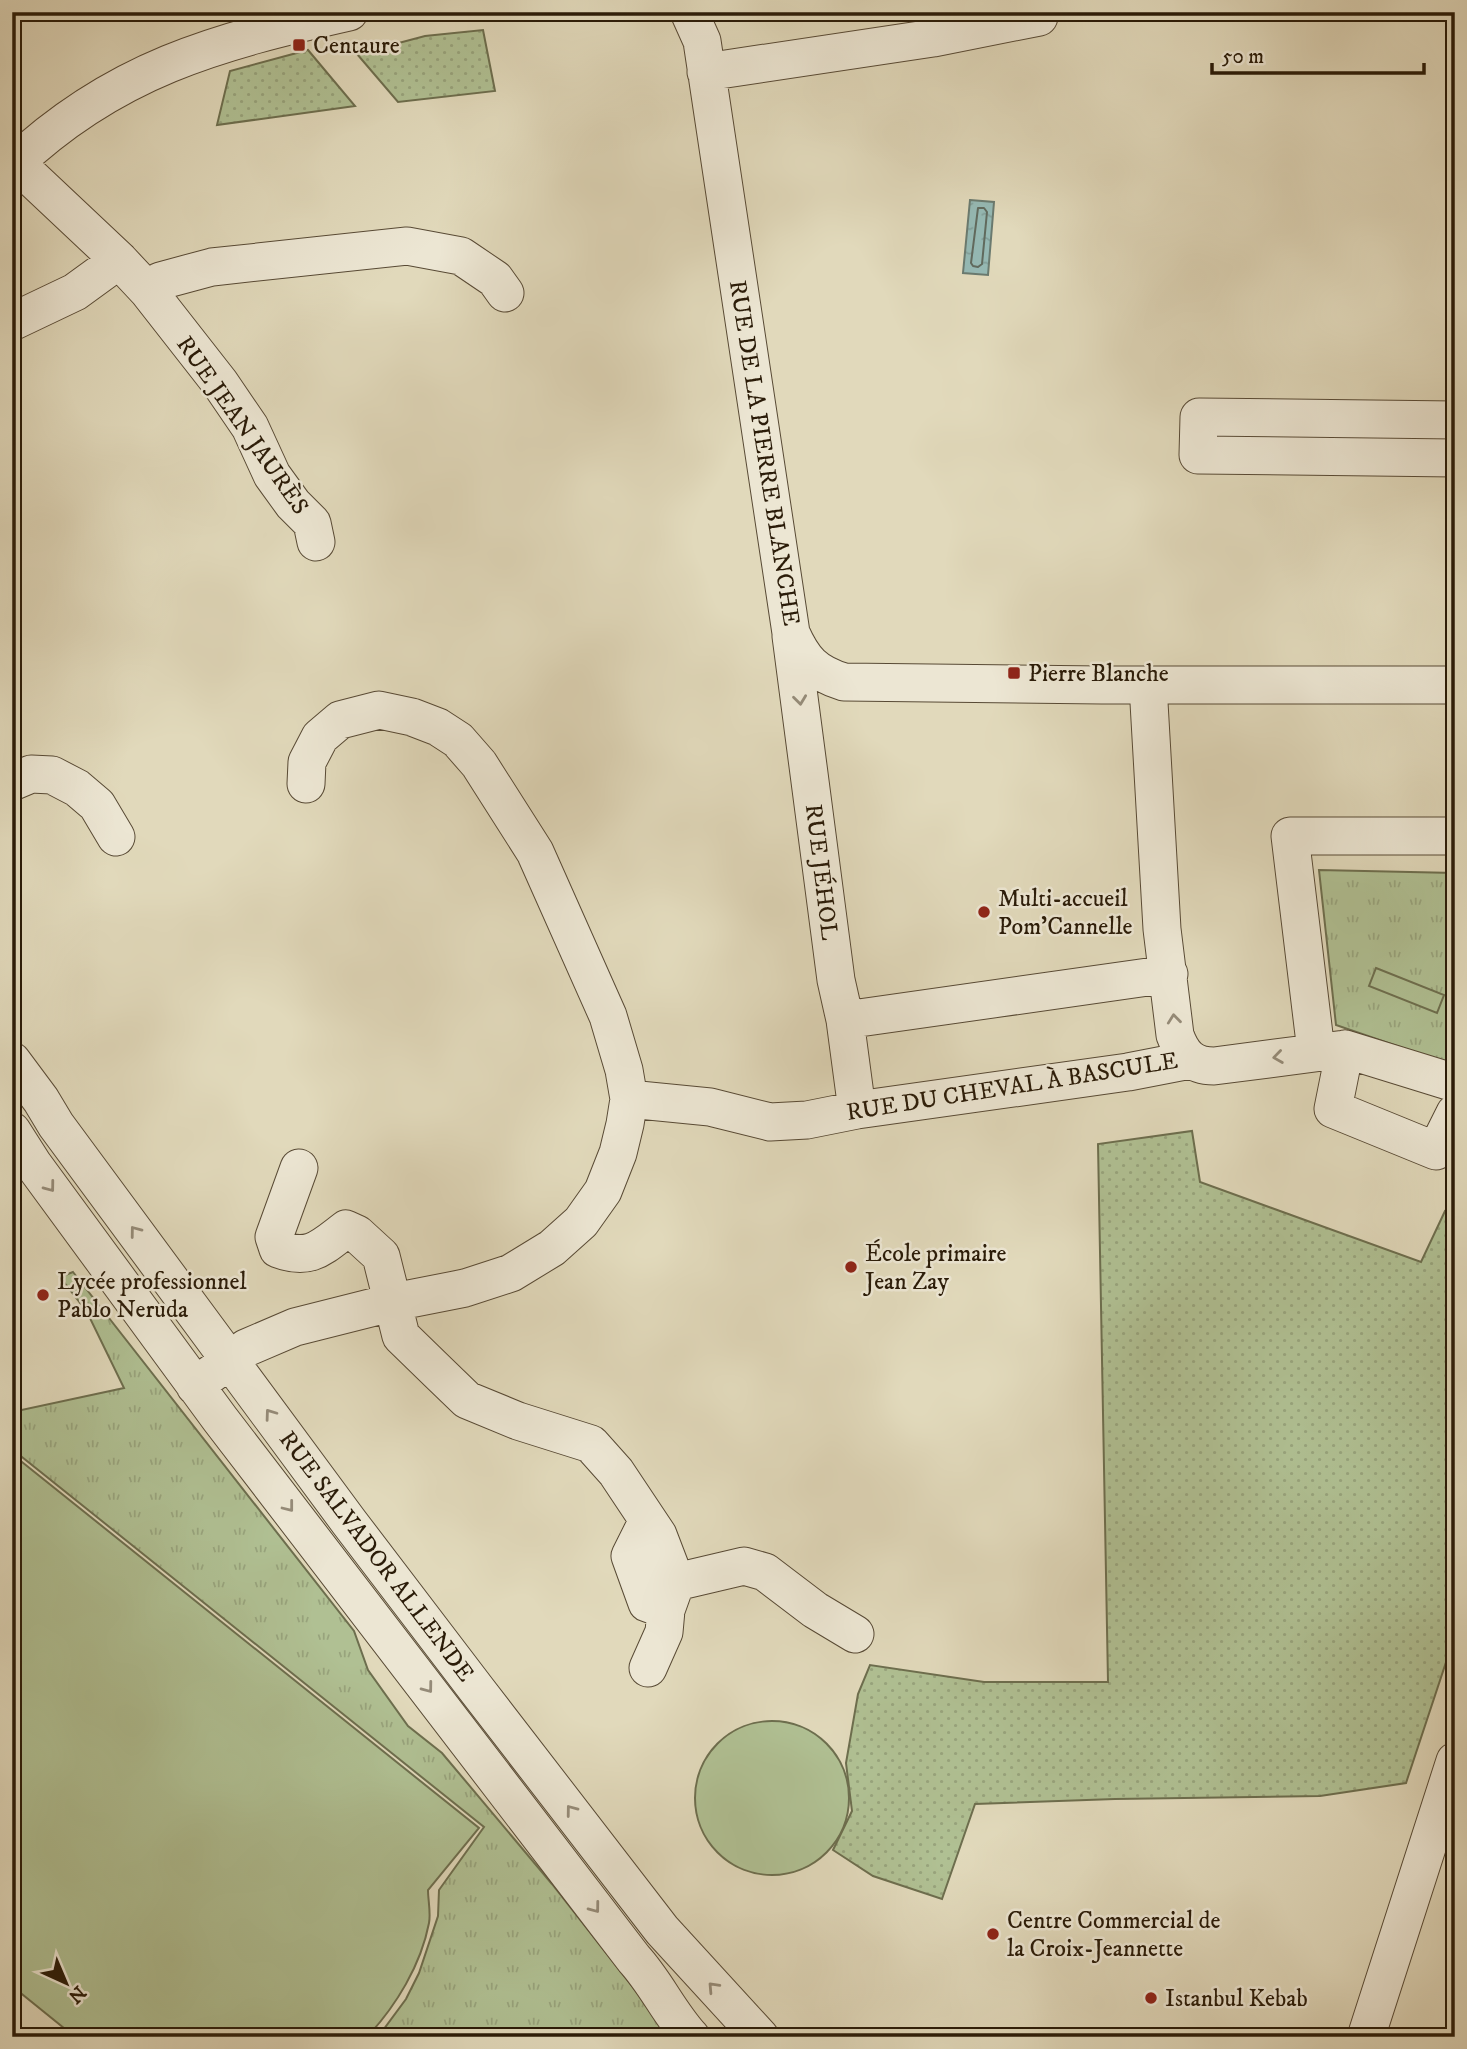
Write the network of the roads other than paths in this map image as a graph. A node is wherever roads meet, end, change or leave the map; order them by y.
1 (349, 12) edge
2 (690, 12) edge
3 (1039, 18) dead end
4 (931, 25) edge
5 (706, 72) junction
6 (17, 153) edge
7 (119, 260) junction
8 (148, 291) junction
9 (505, 293) dead end
10 (12, 322) edge
11 (1455, 420) edge
12 (1455, 458) edge
13 (316, 542) dead end
14 (791, 633) junction
15 (1148, 685) junction
16 (1455, 685) edge
17 (12, 782) edge
18 (306, 784) dead end
19 (1455, 836) edge
20 (116, 837) dead end
21 (1169, 974) junction
22 (845, 1020) junction
23 (1331, 1050) junction
24 (1190, 1060) junction
25 (12, 1062) edge
26 (1455, 1083) edge
27 (629, 1098) junction
28 (27, 1107) edge
29 (857, 1110) junction
30 (1455, 1112) edge
31 (12, 1131) edge
32 (299, 1168) dead end
33 (394, 1302) junction
34 (231, 1359) junction
35 (195, 1386) junction
36 (671, 1596) junction
37 (855, 1634) dead end
38 (648, 1668) dead end
39 (1455, 1761) edge
40 (691, 2037) edge
41 (760, 2037) edge
42 (1366, 2037) edge

1 - 6 street
2 - 5 street, RUE DE LA PIERRE BLANCHE
3 - 4 street
4 - 5 street
5 - 14 street, RUE DE LA PIERRE BLANCHE
6 - 7 street, RUE JEAN JAURÈS
7 - 8 street, RUE JEAN JAURÈS
7 - 10 street
8 - 9 street
8 - 13 street, RUE JEAN JAURÈS
11 - 12 street
14 - 15 street, RUE DE LA PIERRE BLANCHE
14 -> 22 street, RUE JÉHOL
15 - 16 street, RUE DE LA PIERRE BLANCHE
15 - 21 street, RUE DU CHEVAL À BASCULE
17 - 20 street
18 - 27 street
19 - 23 street
21 - 22 street
24 -> 21 street, RUE DU CHEVAL À BASCULE
22 - 29 street, RUE JÉHOL
23 -> 24 street
23 - 26 street
23 - 30 street
24 - 29 street, RUE DU CHEVAL À BASCULE
25 - 28 street, RUE SALVADOR ALLENDE
27 - 29 street, RUE DU CHEVAL À BASCULE
27 - 33 street
34 -> 28 street, RUE SALVADOR ALLENDE
31 -> 35 street, RUE SALVADOR ALLENDE
32 - 33 street
33 - 34 street
33 - 36 street
34 - 35 street
41 -> 34 street, RUE SALVADOR ALLENDE
35 -> 40 street, RUE SALVADOR ALLENDE
36 - 37 street
36 - 38 street
39 - 42 street

